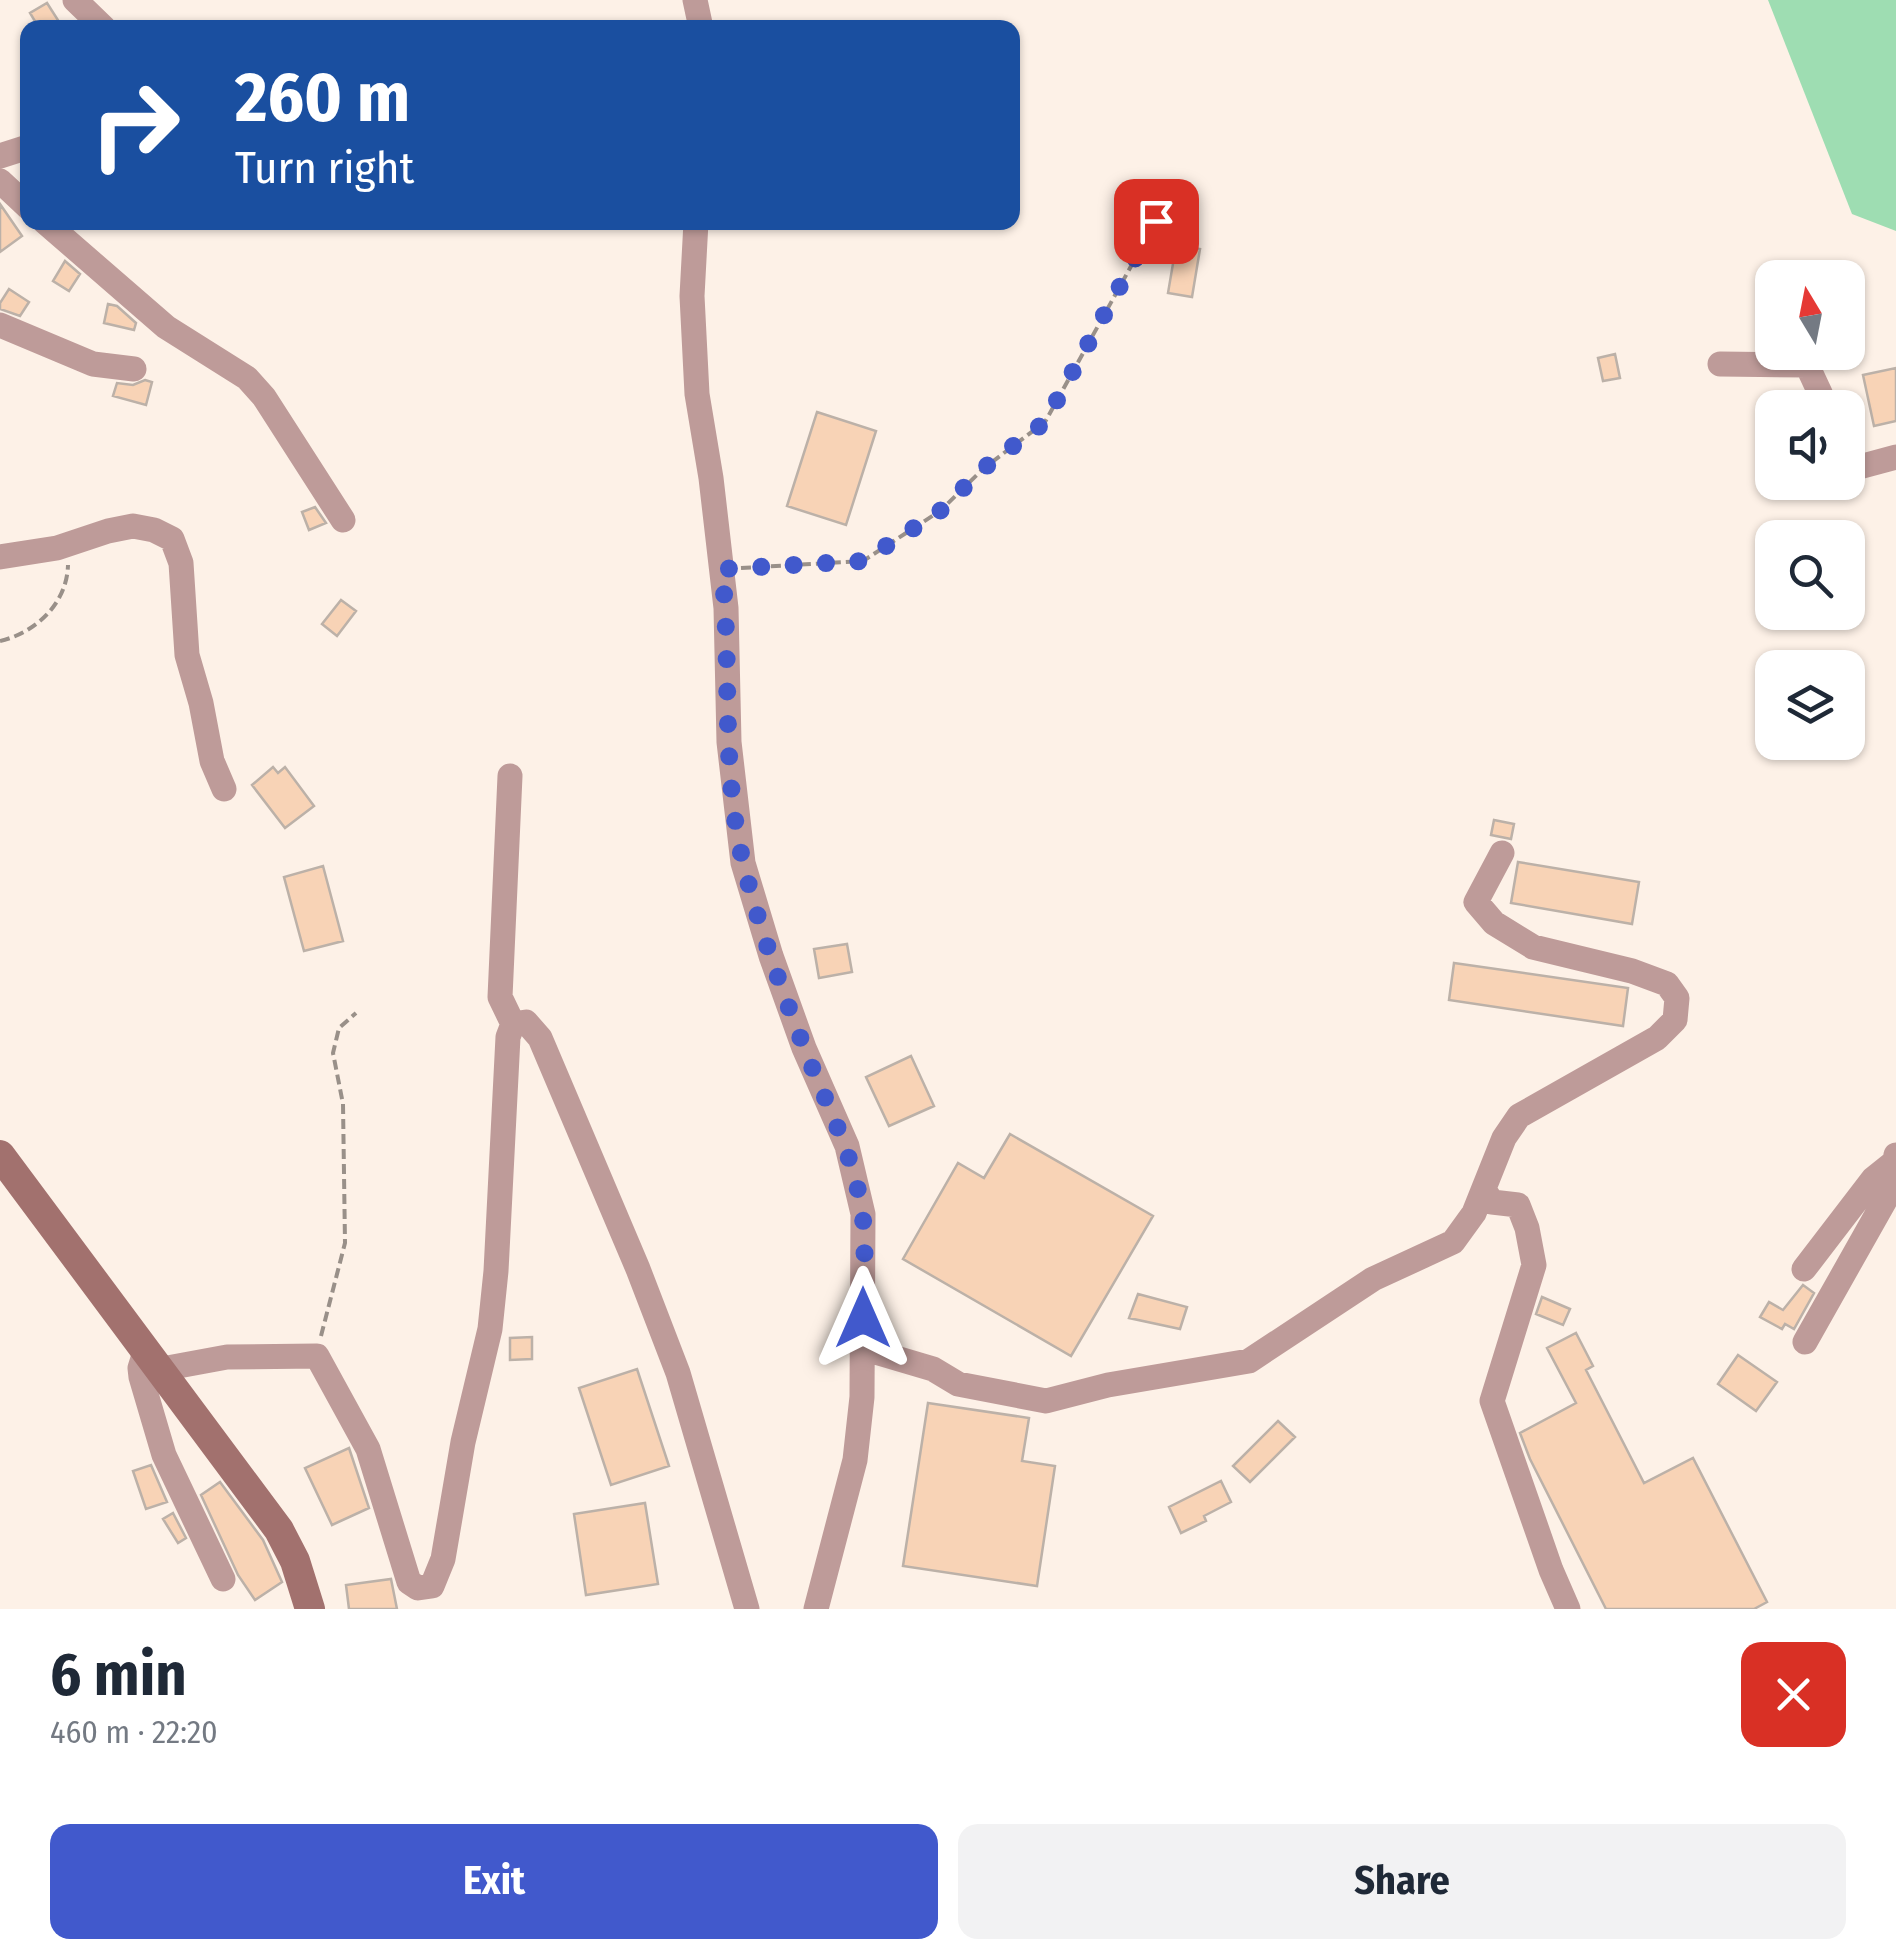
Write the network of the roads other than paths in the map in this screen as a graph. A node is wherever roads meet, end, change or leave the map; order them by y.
1 (75, 0) edge
2 (96, 20) edge
3 (54, 230) edge
4 (696, 230) edge
5 (0, 325) edge
6 (1720, 364) dead end
7 (134, 369) dead end
8 (1819, 390) edge
9 (1896, 457) edge
10 (1865, 465) edge
11 (342, 520) dead end
12 (0, 557) edge
13 (510, 776) dead end
14 (224, 788) dead end
15 (1502, 853) dead end
16 (514, 1024) junction
17 (0, 1155) edge
18 (1894, 1159) edge
19 (1484, 1190) junction
20 (1804, 1269) dead end
21 (1805, 1342) dead end
22 (862, 1348) junction
23 (154, 1359) junction
24 (223, 1579) dead end
25 (310, 1609) edge
26 (748, 1609) edge
27 (816, 1609) edge
28 (1568, 1609) edge

1 - 2 street
3 - 11 street
4 - 22 street
5 - 7 street
6 - 8 street
9 - 10 street
12 - 14 street
13 - 16 street
15 - 19 street
16 - 23 street
16 - 26 street
17 - 23 street
18 - 20 street
18 - 21 street
19 - 22 street
19 - 28 street
22 - 27 street
23 - 24 street
23 - 25 street

